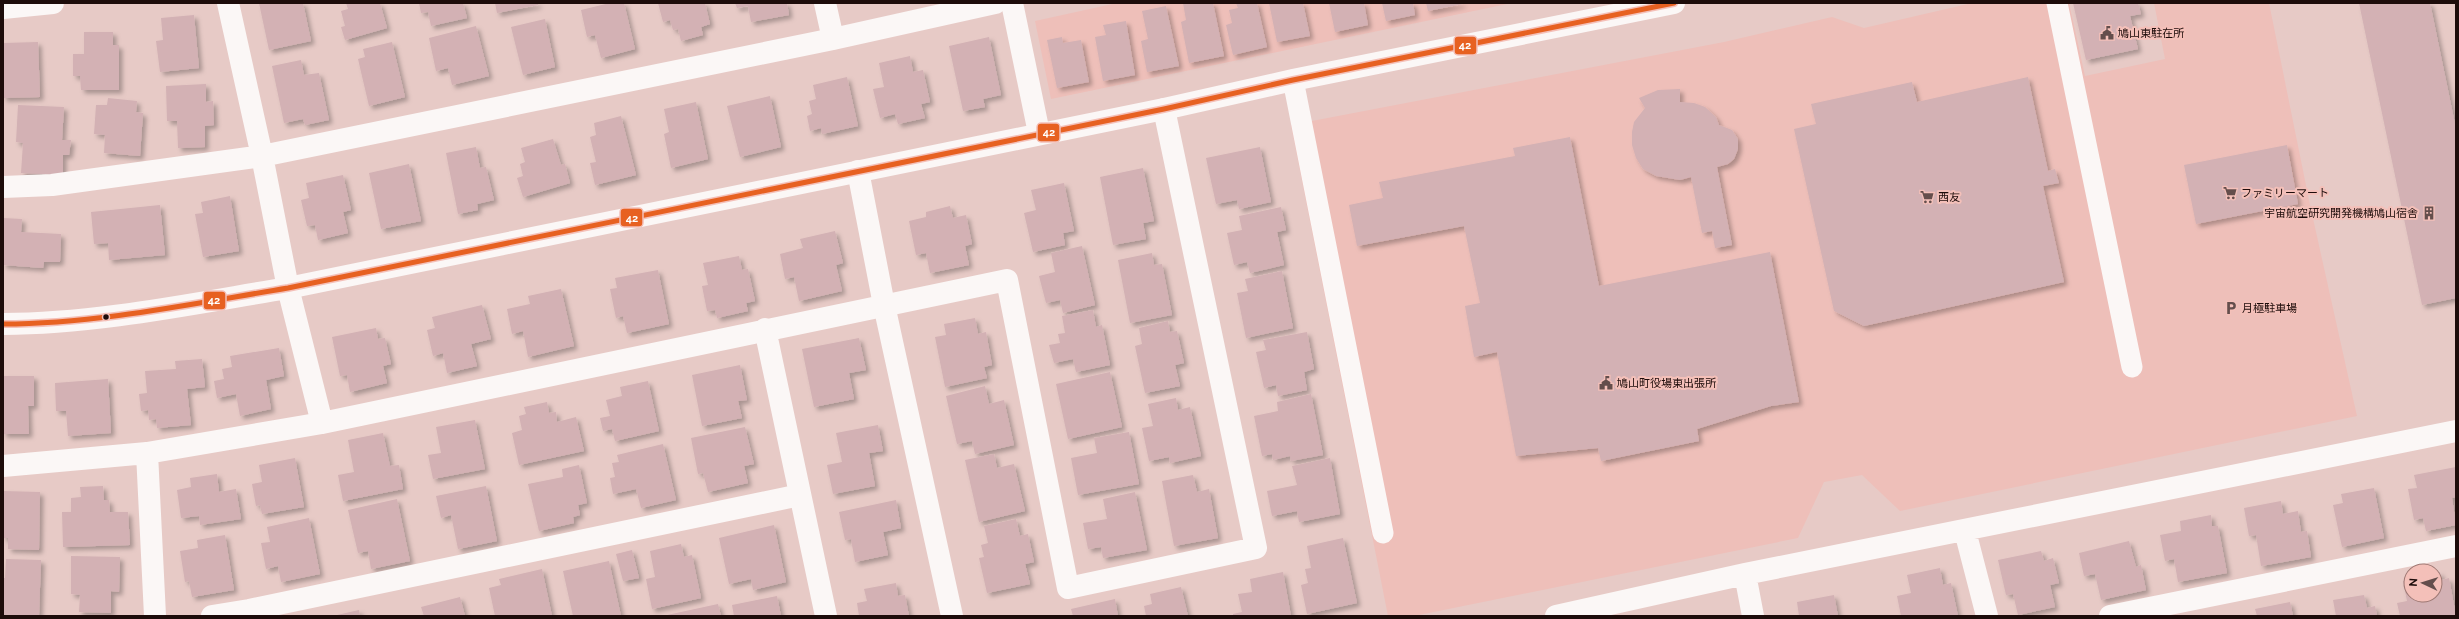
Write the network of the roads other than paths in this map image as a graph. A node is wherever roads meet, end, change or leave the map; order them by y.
1 (53, 3) edge
2 (228, 3) edge
3 (825, 3) edge
4 (995, 3) edge
5 (1012, 3) edge
6 (1674, 3) edge
7 (2057, 3) edge
8 (3, 8) edge
9 (1610, 10) edge
10 (833, 39) junction
11 (1292, 80) junction
12 (1164, 109) junction
13 (1039, 133) junction
14 (262, 156) junction
15 (858, 171) junction
16 (3, 188) edge
17 (288, 288) junction
18 (884, 306) junction
19 (3, 324) edge
20 (765, 329) junction
21 (2132, 366) dead end
22 (322, 423) junction
23 (2456, 431) edge
24 (147, 453) junction
25 (3, 466) edge
26 (800, 495) junction
27 (1965, 531) junction
28 (1384, 533) dead end
29 (2456, 546) edge
30 (1745, 574) junction
31 (155, 616) edge
32 (212, 616) edge
33 (826, 616) edge
34 (952, 616) edge
35 (1556, 616) edge
36 (1753, 616) edge
37 (1987, 616) edge
38 (2110, 616) edge

1 - 8 street
2 - 14 street
3 - 10 street
4 - 10 street
5 - 13 street
6 - 9 street
7 - 21 lane
9 - 11 street
10 - 14 street
11 - 12 street
11 - 28 lane
12 - 13 street
12 - 18 street
13 - 15 street
14 - 16 street
14 - 17 street
15 - 17 street
15 - 18 street
17 - 19 street
17 - 22 street
18 - 20 street
18 - 34 street
20 - 22 street
20 - 26 street
22 - 24 street
23 - 27 street
24 - 25 street
24 - 31 street
26 - 32 street
26 - 33 street
27 - 30 street
27 - 37 street
29 - 38 street
30 - 35 street
30 - 36 street

